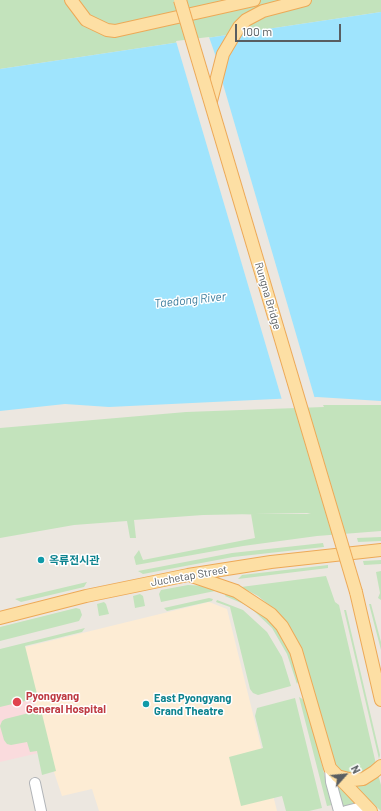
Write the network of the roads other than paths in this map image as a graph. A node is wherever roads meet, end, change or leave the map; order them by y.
1 (71, 0) edge
2 (180, 0) edge
3 (254, 0) edge
4 (305, 0) edge
5 (211, 101) junction
6 (381, 550) edge
7 (238, 568) junction
8 (188, 575) junction
9 (236, 591) junction
10 (0, 618) edge
11 (381, 700) edge
12 (381, 766) edge
13 (333, 772) junction
14 (35, 783) dead end
15 (368, 808) edge
16 (41, 811) edge
17 (339, 811) edge
18 (346, 811) edge

1 - 3 main road
2 - 5 main road, Rungna Bridge, bridge
4 - 5 main road
5 - 11 main road, Rungna Bridge, bridge
6 - 7 main road, Juchetap Street
7 - 8 main road, Juchetap Street
7 - 9 main road
8 - 9 main road
8 - 10 main road, Juchetap Street
9 - 13 main road
12 - 13 main road
13 - 15 main road
13 - 17 street
14 - 16 street
15 - 18 street

